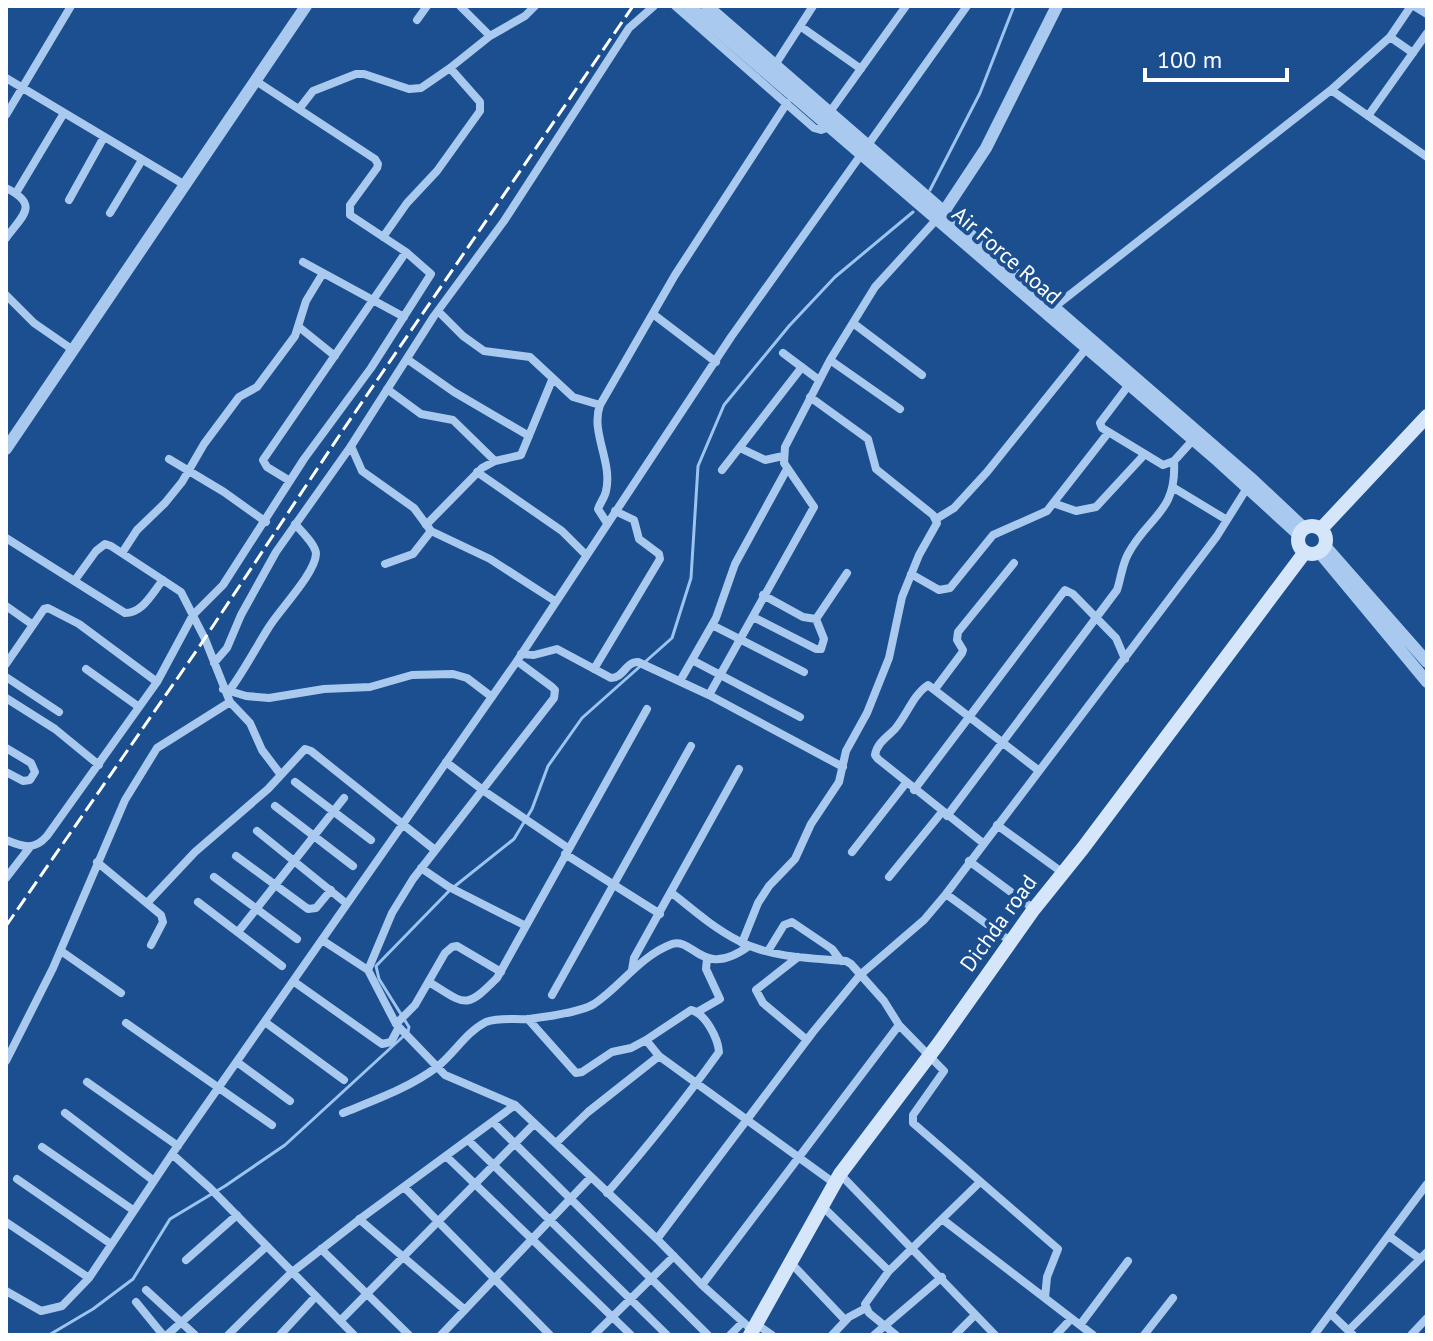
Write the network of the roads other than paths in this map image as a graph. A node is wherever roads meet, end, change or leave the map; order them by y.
1 (71, 6) edge
2 (306, 6) edge
3 (427, 6) edge
4 (460, 6) edge
5 (535, 6) edge
6 (654, 6) edge
7 (675, 6) edge
8 (689, 6) edge
9 (707, 6) edge
10 (813, 6) edge
11 (906, 6) edge
12 (1057, 6) edge
13 (1413, 6) edge
14 (964, 7) edge
15 (1427, 14) edge
16 (417, 20) dead end
17 (800, 26) junction
18 (1427, 33) edge
19 (490, 36) junction
20 (1390, 37) junction
21 (1413, 53) junction
22 (755, 56) junction
23 (450, 68) junction
24 (861, 69) junction
25 (772, 70) junction
26 (6, 78) edge
27 (256, 81) junction
28 (22, 88) junction
29 (1331, 90) junction
30 (787, 103) junction
31 (299, 109) junction
32 (64, 113) junction
33 (6, 115) edge
34 (1368, 116) junction
35 (827, 120) junction
36 (104, 137) junction
37 (864, 152) junction
38 (1427, 157) edge
39 (142, 160) junction
40 (185, 185) junction
41 (6, 188) edge
42 (16, 193) junction
43 (69, 200) dead end
44 (110, 213) dead end
45 (940, 217) junction
46 (383, 237) junction
47 (6, 238) edge
48 (406, 252) junction
49 (303, 262) dead end
50 (323, 273) junction
51 (6, 295) edge
52 (373, 300) junction
53 (1053, 308) junction
54 (438, 311) junction
55 (653, 314) junction
56 (404, 317) junction
57 (853, 323) junction
58 (299, 327) junction
59 (73, 350) junction
60 (1085, 350) junction
61 (783, 353) dead end
62 (335, 356) junction
63 (407, 359) junction
64 (830, 360) junction
65 (716, 362) junction
66 (802, 367) junction
67 (922, 375) dead end
68 (552, 380) junction
69 (819, 380) junction
70 (1128, 386) junction
71 (387, 389) junction
72 (810, 397) junction
73 (600, 405) junction
74 (900, 409) dead end
75 (1427, 416) edge
76 (1108, 433) junction
77 (529, 436) junction
78 (1192, 441) junction
79 (7, 443) edge
80 (351, 446) junction
81 (740, 448) junction
82 (1144, 455) junction
83 (783, 456) junction
84 (169, 459) dead end
85 (495, 461) junction
86 (1174, 461) junction
87 (787, 469) junction
88 (722, 470) dead end
89 (188, 472) junction
90 (477, 472) junction
91 (290, 481) junction
92 (1174, 488) junction
93 (1247, 488) junction
94 (1053, 503) junction
95 (615, 511) junction
96 (936, 519) junction
97 (1227, 520) junction
98 (266, 522) junction
99 (607, 523) junction
100 (295, 524) junction
101 (429, 528) junction
102 (1321, 529) junction
103 (1301, 532) junction
104 (6, 538) edge
105 (1316, 550) junction
106 (122, 553) junction
107 (586, 555) junction
108 (1014, 563) dead end
109 (385, 564) dead end
110 (847, 573) dead end
111 (911, 574) junction
112 (75, 580) junction
113 (163, 580) junction
114 (763, 595) junction
115 (555, 601) junction
116 (6, 606) edge
117 (193, 615) junction
118 (753, 617) junction
119 (1096, 617) junction
120 (816, 619) junction
121 (33, 625) junction
122 (712, 625) junction
123 (742, 639) junction
124 (519, 657) junction
125 (1125, 659) junction
126 (692, 660) junction
127 (1427, 662) edge
128 (214, 663) junction
129 (6, 664) edge
130 (86, 669) dead end
131 (594, 669) junction
132 (804, 672) dead end
133 (6, 677) edge
134 (721, 677) junction
135 (680, 681) junction
136 (157, 682) junction
137 (1427, 682) edge
138 (935, 689) junction
139 (226, 690) junction
140 (709, 695) junction
141 (492, 697) junction
142 (6, 698) edge
143 (230, 702) junction
144 (139, 707) junction
145 (647, 709) dead end
146 (59, 712) dead end
147 (969, 716) junction
148 (800, 717) dead end
149 (1003, 742) junction
150 (691, 746) dead end
151 (6, 748) edge
152 (446, 762) junction
153 (99, 765) junction
154 (843, 767) junction
155 (739, 769) dead end
156 (1038, 770) junction
157 (6, 772) edge
158 (281, 775) junction
159 (295, 782) dead end
160 (906, 783) junction
161 (914, 790) junction
162 (484, 791) junction
163 (344, 798) dead end
164 (275, 806) dead end
165 (333, 811) junction
166 (944, 814) junction
167 (402, 825) junction
168 (997, 825) junction
169 (257, 831) dead end
170 (314, 836) junction
171 (6, 840) edge
172 (371, 840) dead end
173 (983, 843) junction
174 (30, 847) junction
175 (435, 850) junction
176 (567, 851) junction
177 (852, 852) dead end
178 (236, 856) dead end
179 (294, 861) junction
180 (969, 861) junction
181 (97, 862) junction
182 (353, 866) dead end
183 (421, 868) junction
184 (1063, 873) junction
185 (214, 877) dead end
186 (889, 877) dead end
187 (6, 878) edge
188 (275, 885) junction
189 (614, 885) junction
190 (331, 890) junction
191 (672, 893) junction
192 (946, 894) junction
193 (148, 902) junction
194 (198, 902) dead end
195 (347, 904) junction
196 (256, 908) junction
197 (1034, 909) junction
198 (660, 914) junction
199 (526, 926) junction
200 (238, 932) junction
201 (297, 939) dead end
202 (322, 940) junction
203 (1010, 941) junction
204 (746, 944) junction
205 (151, 945) dead end
206 (61, 951) junction
207 (768, 951) junction
208 (798, 957) junction
209 (707, 959) junction
210 (841, 961) junction
211 (282, 966) dead end
212 (368, 970) junction
213 (632, 970) junction
214 (501, 972) junction
215 (860, 975) junction
216 (293, 981) junction
217 (429, 982) junction
218 (121, 993) dead end
219 (552, 995) dead end
220 (699, 1011) junction
221 (528, 1019) junction
222 (265, 1022) junction
223 (126, 1023) dead end
224 (899, 1025) junction
225 (402, 1026) junction
226 (646, 1040) junction
227 (807, 1040) junction
228 (659, 1056) junction
229 (928, 1057) junction
230 (6, 1061) edge
231 (237, 1062) junction
232 (437, 1067) junction
233 (344, 1080) dead end
234 (698, 1081) junction
235 (87, 1082) dead end
236 (219, 1087) junction
237 (290, 1101) dead end
238 (515, 1105) junction
239 (65, 1113) dead end
240 (343, 1113) dead end
241 (749, 1120) junction
242 (493, 1122) junction
243 (534, 1124) junction
244 (272, 1125) dead end
245 (468, 1140) junction
246 (556, 1143) junction
247 (515, 1144) junction
248 (42, 1147) dead end
249 (175, 1150) junction
250 (446, 1156) junction
251 (799, 1157) junction
252 (494, 1165) junction
253 (591, 1177) junction
254 (837, 1178) junction
255 (17, 1179) dead end
256 (154, 1181) junction
257 (980, 1182) junction
258 (475, 1184) junction
259 (1427, 1184) edge
260 (404, 1187) junction
261 (607, 1193) junction
262 (570, 1199) junction
263 (822, 1206) junction
264 (133, 1210) junction
265 (237, 1215) junction
266 (359, 1219) junction
267 (942, 1219) junction
268 (438, 1221) junction
269 (550, 1221) junction
270 (6, 1222) edge
271 (1389, 1236) junction
272 (532, 1239) junction
273 (657, 1239) junction
274 (111, 1244) junction
275 (267, 1246) junction
276 (913, 1247) junction
277 (321, 1249) junction
278 (1427, 1252) edge
279 (674, 1256) junction
280 (403, 1257) junction
281 (1420, 1259) junction
282 (186, 1260) dead end
283 (1128, 1261) dead end
284 (791, 1263) junction
285 (889, 1271) junction
286 (292, 1272) junction
287 (942, 1277) junction
288 (89, 1278) junction
289 (495, 1279) junction
290 (651, 1279) junction
291 (702, 1285) junction
292 (146, 1290) dead end
293 (6, 1291) edge
294 (367, 1294) junction
295 (316, 1296) junction
296 (1045, 1298) junction
297 (1173, 1298) dead end
298 (630, 1299) junction
299 (136, 1302) dead end
300 (866, 1308) junction
301 (465, 1310) junction
302 (1331, 1314) junction
303 (975, 1315) junction
304 (612, 1317) junction
305 (1427, 1318) edge
306 (1071, 1319) junction
307 (845, 1320) junction
308 (340, 1321) junction
309 (181, 1322) junction
310 (884, 1325) junction
311 (1080, 1325) junction
312 (750, 1328) edge
313 (1351, 1333) edge
314 (352, 1334) edge
315 (165, 1335) edge
316 (195, 1335) edge
317 (228, 1335) edge
318 (280, 1335) edge
319 (409, 1335) edge
320 (441, 1335) edge
321 (550, 1335) edge
322 (594, 1335) edge
323 (631, 1335) edge
324 (667, 1335) edge
325 (708, 1335) edge
326 (730, 1335) edge
327 (772, 1335) edge
328 (832, 1335) edge
329 (874, 1335) edge
330 (896, 1335) edge
331 (955, 1335) edge
332 (995, 1335) edge
333 (1056, 1335) edge
334 (1093, 1335) edge
335 (1144, 1335) edge
336 (1314, 1335) edge
337 (1411, 1335) edge

1 - 28 street
2 - 27 street
3 - 16 street
4 - 19 street
5 - 19 street
6 - 54 street
7 - 30 street
8 - 22 street, Air Force Road
9 - 22 street, Air Force Road
10 - 17 street
11 - 24 street
12 - 45 street
13 - 15 street
13 - 20 street
14 - 37 street
17 - 24 street
17 - 25 street
18 - 21 street
19 - 23 street
20 - 21 street
20 - 29 street
21 - 34 street
22 - 25 street, Air Force Road
23 - 31 street
23 - 46 street
24 - 35 street
25 - 35 street, Air Force Road
26 - 28 street
27 - 31 street
27 - 40 street
28 - 32 street
28 - 33 street
29 - 34 street
29 - 53 street
30 - 35 street
30 - 55 street
31 - 46 street
32 - 36 street
32 - 42 street
34 - 38 street
35 - 37 street, Air Force Road
36 - 39 street
36 - 43 street
37 - 45 street, Air Force Road
37 - 65 street
39 - 40 street
39 - 44 street
40 - 59 street
41 - 42 street
42 - 47 street
45 - 53 street, Air Force Road
45 - 57 street
45 - 60 street, Air Force Road
46 - 48 street
48 - 52 street
48 - 56 street
49 - 50 street
50 - 52 street
50 - 58 street
51 - 59 street
52 - 56 street
52 - 62 street
53 - 103 street, Air Force Road
54 - 63 street
54 - 68 street
55 - 65 street
55 - 73 street
56 - 91 street
57 - 64 street
57 - 67 street
58 - 62 street
58 - 89 street
59 - 79 street
60 - 70 street, Air Force Road
60 - 96 street
61 - 66 street
62 - 91 street
63 - 71 street
63 - 77 street
64 - 69 street
64 - 74 street
65 - 95 street
66 - 69 street
66 - 81 street
68 - 73 street
68 - 77 street
69 - 72 street
70 - 76 street
70 - 78 street, Air Force Road
71 - 80 street
71 - 85 street
72 - 83 street
72 - 96 street
73 - 99 street
75 - 102 main road
76 - 82 street
76 - 94 street
77 - 85 street
78 - 86 street
78 - 93 street, Air Force Road
80 - 100 street
80 - 101 street
81 - 83 street
81 - 88 street
82 - 86 street
82 - 94 street
83 - 87 street
84 - 89 street
85 - 90 street
86 - 92 street
87 - 114 street
87 - 122 street
89 - 98 street
89 - 106 street
90 - 101 street
90 - 107 street
91 - 98 street
92 - 97 street
92 - 119 street
93 - 97 street
93 - 103 street, Air Force Road
94 - 111 street
95 - 99 street
95 - 131 street
96 - 111 street
97 - 125 street
98 - 117 street
99 - 107 street
100 - 128 street
100 - 139 street
101 - 109 street
101 - 115 street
102 - 103 main road
102 - 105 main road
103 - 105 main road
104 - 112 street
105 - 127 street
105 - 137 street
105 - 184 main road, Dichda road
106 - 112 street
106 - 113 street
107 - 115 street
108 - 138 street
110 - 120 street
111 - 154 street
112 - 113 street
113 - 117 street
114 - 118 street
114 - 120 street
115 - 124 street
116 - 121 street
117 - 128 street
117 - 136 street
118 - 120 street
118 - 123 street
119 - 125 street
119 - 147 street
119 - 149 street
121 - 129 street
121 - 136 street
122 - 123 street
122 - 126 street
123 - 132 street
123 - 134 street
124 - 131 street
124 - 141 street
124 - 162 street
125 - 156 street
126 - 134 street
126 - 135 street
128 - 139 street
130 - 144 street
131 - 135 street
133 - 146 street
134 - 140 street
134 - 148 street
135 - 140 street
136 - 144 street
138 - 147 street
138 - 160 street
139 - 141 street
139 - 143 street
140 - 154 street
141 - 152 street
142 - 153 street
143 - 158 street
143 - 181 street
144 - 153 street
145 - 176 street
147 - 149 street
147 - 161 street
149 - 156 street
149 - 166 street
150 - 189 street
151 - 157 street
152 - 162 street
152 - 167 street
153 - 174 street
154 - 204 street
155 - 191 street
156 - 168 street
158 - 167 street
158 - 193 street
159 - 165 street
160 - 161 street
160 - 177 street
161 - 166 street
162 - 175 street
162 - 176 street
163 - 165 street
164 - 170 street
165 - 170 street
165 - 172 street
166 - 173 street
166 - 186 street
167 - 175 street
167 - 195 street
168 - 173 street
168 - 184 street
169 - 179 street
170 - 179 street
170 - 182 street
171 - 174 street
173 - 180 street
174 - 187 street
175 - 183 street
176 - 189 street
176 - 199 street
178 - 188 street
179 - 188 street
179 - 190 street
180 - 192 street
180 - 197 street
181 - 193 street
181 - 206 street
183 - 199 street
183 - 212 street
184 - 197 main road, Dichda road
185 - 196 street
188 - 190 street
188 - 196 street
189 - 198 street
189 - 219 street
190 - 195 street
191 - 198 street
191 - 204 street
192 - 203 street
192 - 215 street
193 - 205 street
194 - 200 street
195 - 202 street
196 - 200 street
196 - 201 street
197 - 203 main road, Dichda road
198 - 213 street
199 - 214 street
200 - 211 street
202 - 212 street
202 - 216 street
203 - 229 main road, Dichda road
204 - 207 street
204 - 209 street
206 - 218 street
206 - 230 street
207 - 208 street
207 - 210 street
208 - 210 street
208 - 227 street
209 - 213 street
209 - 220 street
210 - 215 street
212 - 225 street
213 - 221 street
214 - 217 street
214 - 217 street
215 - 224 street
215 - 227 street
216 - 222 street
216 - 225 street
217 - 225 street
220 - 226 street
220 - 234 street
221 - 226 street
221 - 232 street
222 - 231 street
222 - 233 street
223 - 236 street
224 - 229 street
224 - 251 street
225 - 232 street
226 - 228 street
227 - 241 street
228 - 234 street
228 - 246 street
229 - 254 main road, Dichda road
229 - 257 street
231 - 236 street
231 - 237 street
232 - 238 street
232 - 240 street
234 - 241 street
234 - 261 street
235 - 249 street
236 - 244 street
236 - 249 street
238 - 242 street
238 - 243 street
239 - 256 street
241 - 251 street
241 - 273 street
242 - 245 street
242 - 247 street
243 - 246 street
243 - 247 street
245 - 250 street
245 - 252 street
246 - 253 street
247 - 252 street
247 - 262 street
248 - 264 street
249 - 256 street
249 - 265 street
250 - 258 street
250 - 260 street
251 - 254 street
251 - 291 street
252 - 258 street
252 - 269 street
253 - 261 street
253 - 262 street
254 - 263 main road, Dichda road
254 - 276 street
255 - 274 street
256 - 264 street
257 - 267 street
257 - 296 street
258 - 268 street
258 - 272 street
259 - 271 street
260 - 266 street
260 - 268 street
261 - 273 street
262 - 269 street
262 - 290 street
263 - 284 main road, Dichda road
263 - 285 street
264 - 274 street
265 - 275 street
265 - 282 street
266 - 277 street
266 - 280 street
267 - 276 street
267 - 296 street
268 - 280 street
268 - 289 street
269 - 272 street
269 - 298 street
270 - 288 street
271 - 281 street
271 - 302 street
272 - 289 street
272 - 304 street
273 - 279 street
274 - 288 street
275 - 286 street
275 - 309 street
276 - 285 street
276 - 287 street
277 - 286 street
277 - 294 street
278 - 281 street
279 - 290 street
279 - 291 street
280 - 294 street
280 - 301 street
281 - 313 street
283 - 311 street
284 - 307 street
284 - 312 main road, Dichda road
285 - 300 street
286 - 295 street
286 - 317 street
287 - 303 street
287 - 310 street
288 - 293 street
289 - 301 street
289 - 321 street
290 - 298 street
290 - 325 street
291 - 312 street
292 - 309 street
294 - 308 street
294 - 319 street
295 - 308 street
295 - 318 street
296 - 306 street
297 - 335 street
298 - 304 street
298 - 324 street
299 - 315 street
300 - 307 street
300 - 310 street
301 - 320 street
302 - 313 street
302 - 336 street
303 - 331 street
303 - 332 street
304 - 322 street
304 - 323 street
305 - 337 street
306 - 311 street
306 - 333 street
307 - 328 street
308 - 314 street
309 - 315 street
309 - 316 street
310 - 329 street
310 - 330 street
311 - 334 street
312 - 326 street
312 - 327 street

